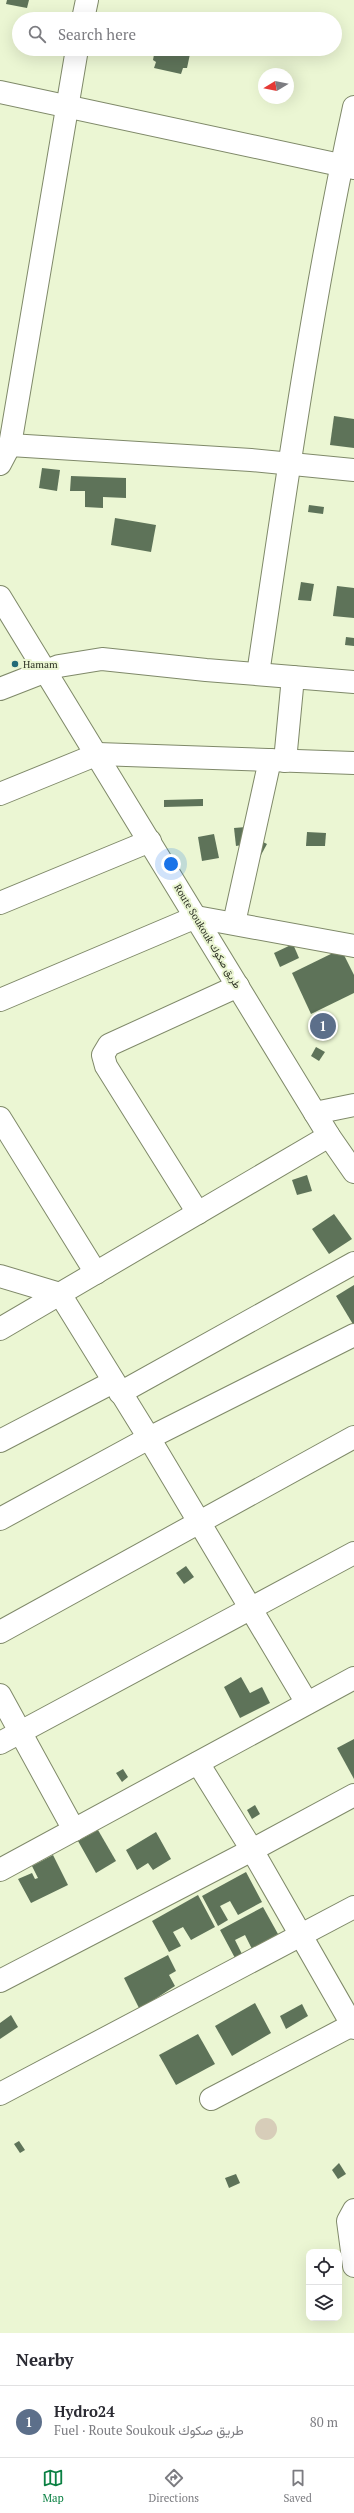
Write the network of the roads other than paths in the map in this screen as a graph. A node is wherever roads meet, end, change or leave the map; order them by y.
1 (87, 0) edge
2 (84, 12) edge
3 (76, 56) edge
4 (0, 92) edge
5 (66, 106) junction
6 (354, 107) edge
7 (348, 167) edge
8 (5, 455) edge
9 (289, 463) junction
10 (354, 470) edge
11 (0, 597) edge
12 (44, 671) junction
13 (258, 674) junction
14 (293, 677) junction
15 (354, 682) edge
16 (0, 689) edge
17 (98, 754) junction
18 (278, 760) junction
19 (354, 763) edge
20 (0, 794) edge
21 (150, 841) junction
22 (0, 902) edge
23 (196, 916) junction
24 (234, 923) junction
25 (354, 946) edge
26 (238, 986) junction
27 (0, 1000) edge
28 (354, 1104) edge
29 (315, 1113) junction
30 (1, 1120) edge
31 (329, 1136) junction
32 (354, 1172) edge
33 (198, 1213) junction
34 (354, 1263) edge
35 (96, 1273) junction
36 (0, 1276) edge
37 (60, 1294) junction
38 (0, 1329) edge
39 (354, 1335) edge
40 (117, 1388) junction
41 (354, 1437) edge
42 (149, 1438) junction
43 (0, 1441) edge
44 (0, 1520) edge
45 (198, 1521) junction
46 (354, 1554) edge
47 (251, 1609) junction
48 (0, 1632) edge
49 (354, 1678) edge
50 (0, 1695) edge
51 (308, 1703) junction
52 (20, 1732) junction
53 (0, 1743) edge
54 (198, 1763) junction
55 (354, 1795) edge
56 (74, 1830) junction
57 (252, 1850) junction
58 (0, 1870) edge
59 (354, 1907) edge
60 (300, 1937) junction
61 (0, 1981) edge
62 (353, 2026) edge
63 (0, 2094) edge
64 (211, 2099) dead end
65 (354, 2210) edge
66 (354, 2266) edge

1 - 2 street
3 - 5 street
4 - 5 street
5 - 7 street
5 - 8 street
6 - 7 street
7 - 9 street
8 - 9 street
9 - 10 street
9 - 13 street
11 - 12 street, Route Soukouk طريق صكوك
12 - 13 street
12 - 16 street
12 - 17 street, Route Soukouk طريق صكوك
13 - 14 street
14 - 15 street
14 - 18 street
17 - 18 street
17 - 20 street
17 - 21 street, Route Soukouk طريق صكوك
18 - 19 street
18 - 24 street
21 - 22 street
21 - 23 street, Route Soukouk طريق صكوك
23 - 24 street
23 - 26 street, Route Soukouk طريق صكوك
23 - 27 street
24 - 25 street
26 - 29 street, Route Soukouk طريق صكوك
26 - 33 street
28 - 29 street
29 - 31 street, Route Soukouk طريق صكوك
30 - 35 street
31 - 32 street, Route Soukouk طريق صكوك
31 - 33 street
33 - 35 street
34 - 40 street
35 - 37 street
36 - 37 street
37 - 38 street
37 - 40 street
39 - 42 street
40 - 42 street
40 - 43 street
41 - 45 street
42 - 44 street
42 - 45 street
45 - 47 street
45 - 48 street
46 - 47 street
47 - 51 street
47 - 52 street
49 - 51 street
50 - 52 street
51 - 54 street
52 - 53 street
52 - 56 street
54 - 56 street
54 - 57 street
55 - 57 street
56 - 58 street
57 - 60 street
57 - 61 street
59 - 60 street
60 - 62 street
60 - 63 street
62 - 64 street
65 - 66 street

